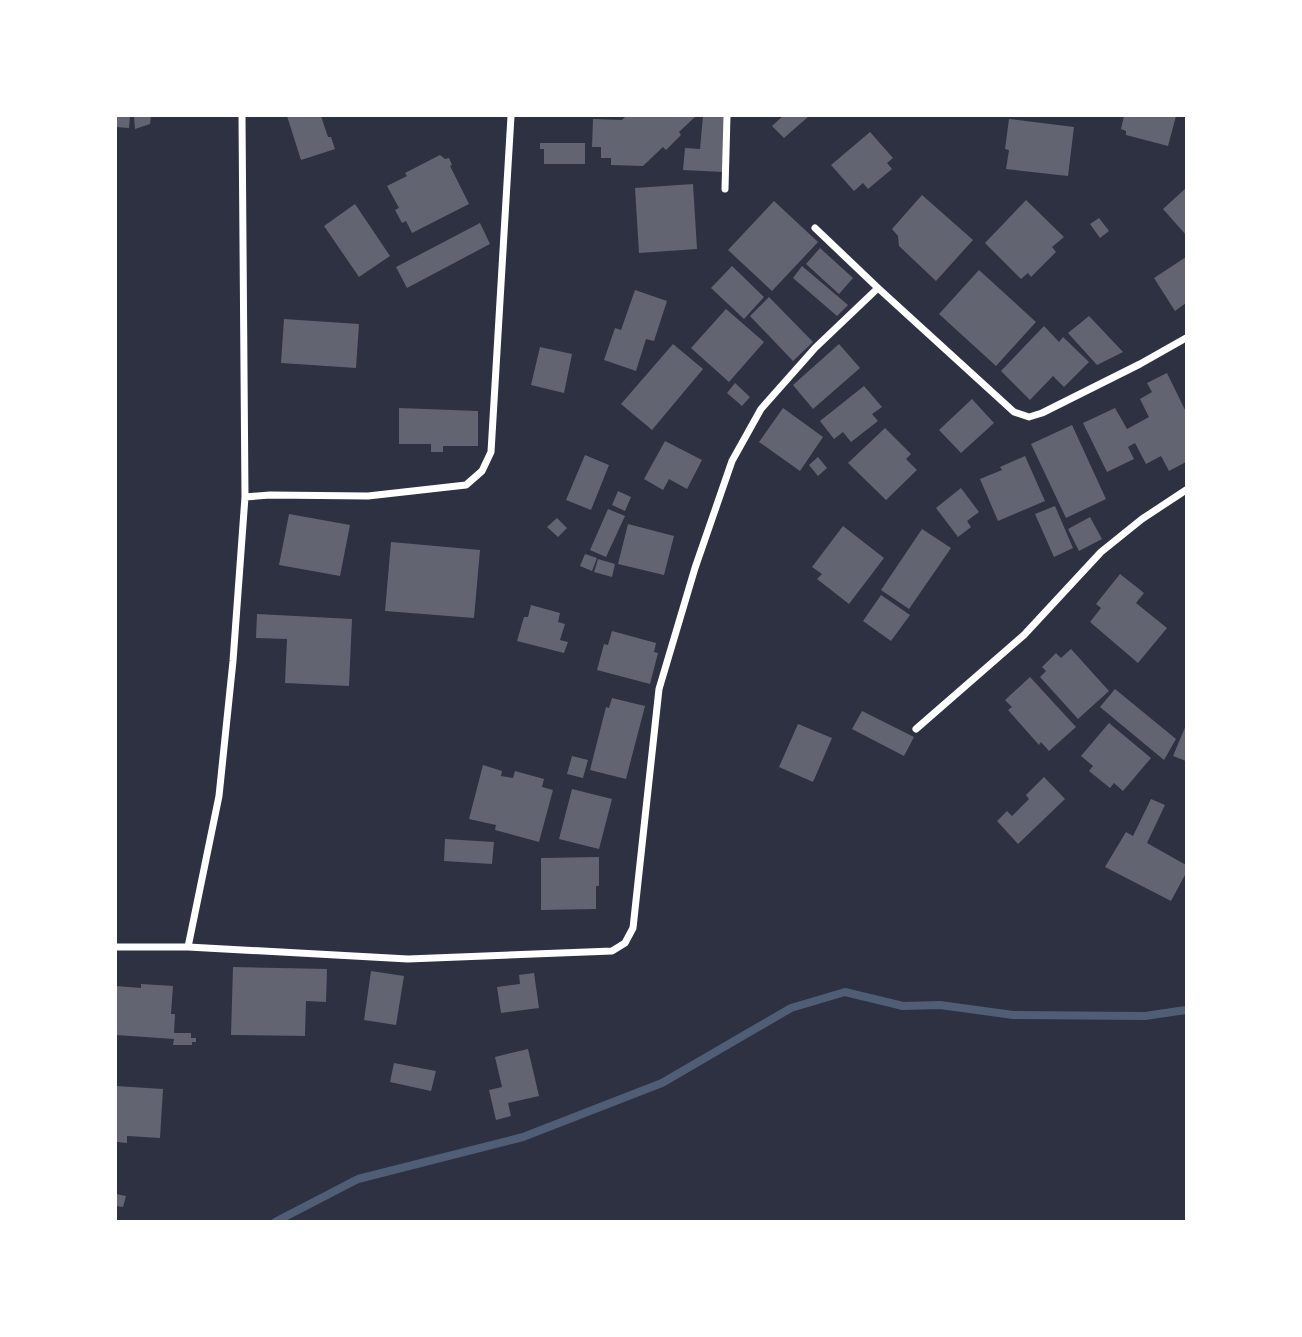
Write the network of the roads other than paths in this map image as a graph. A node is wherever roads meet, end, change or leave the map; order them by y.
1 (242, 116) edge
2 (511, 116) edge
3 (727, 116) edge
4 (725, 189) dead end
5 (815, 228) dead end
6 (878, 288) junction
7 (1186, 338) edge
8 (1186, 490) edge
9 (245, 497) junction
10 (916, 730) dead end
11 (116, 947) edge
12 (188, 947) junction

1 - 9 street
2 - 9 street
3 - 4 street
5 - 6 street
6 - 7 street
6 - 12 street
8 - 10 street
9 - 12 street
11 - 12 street

